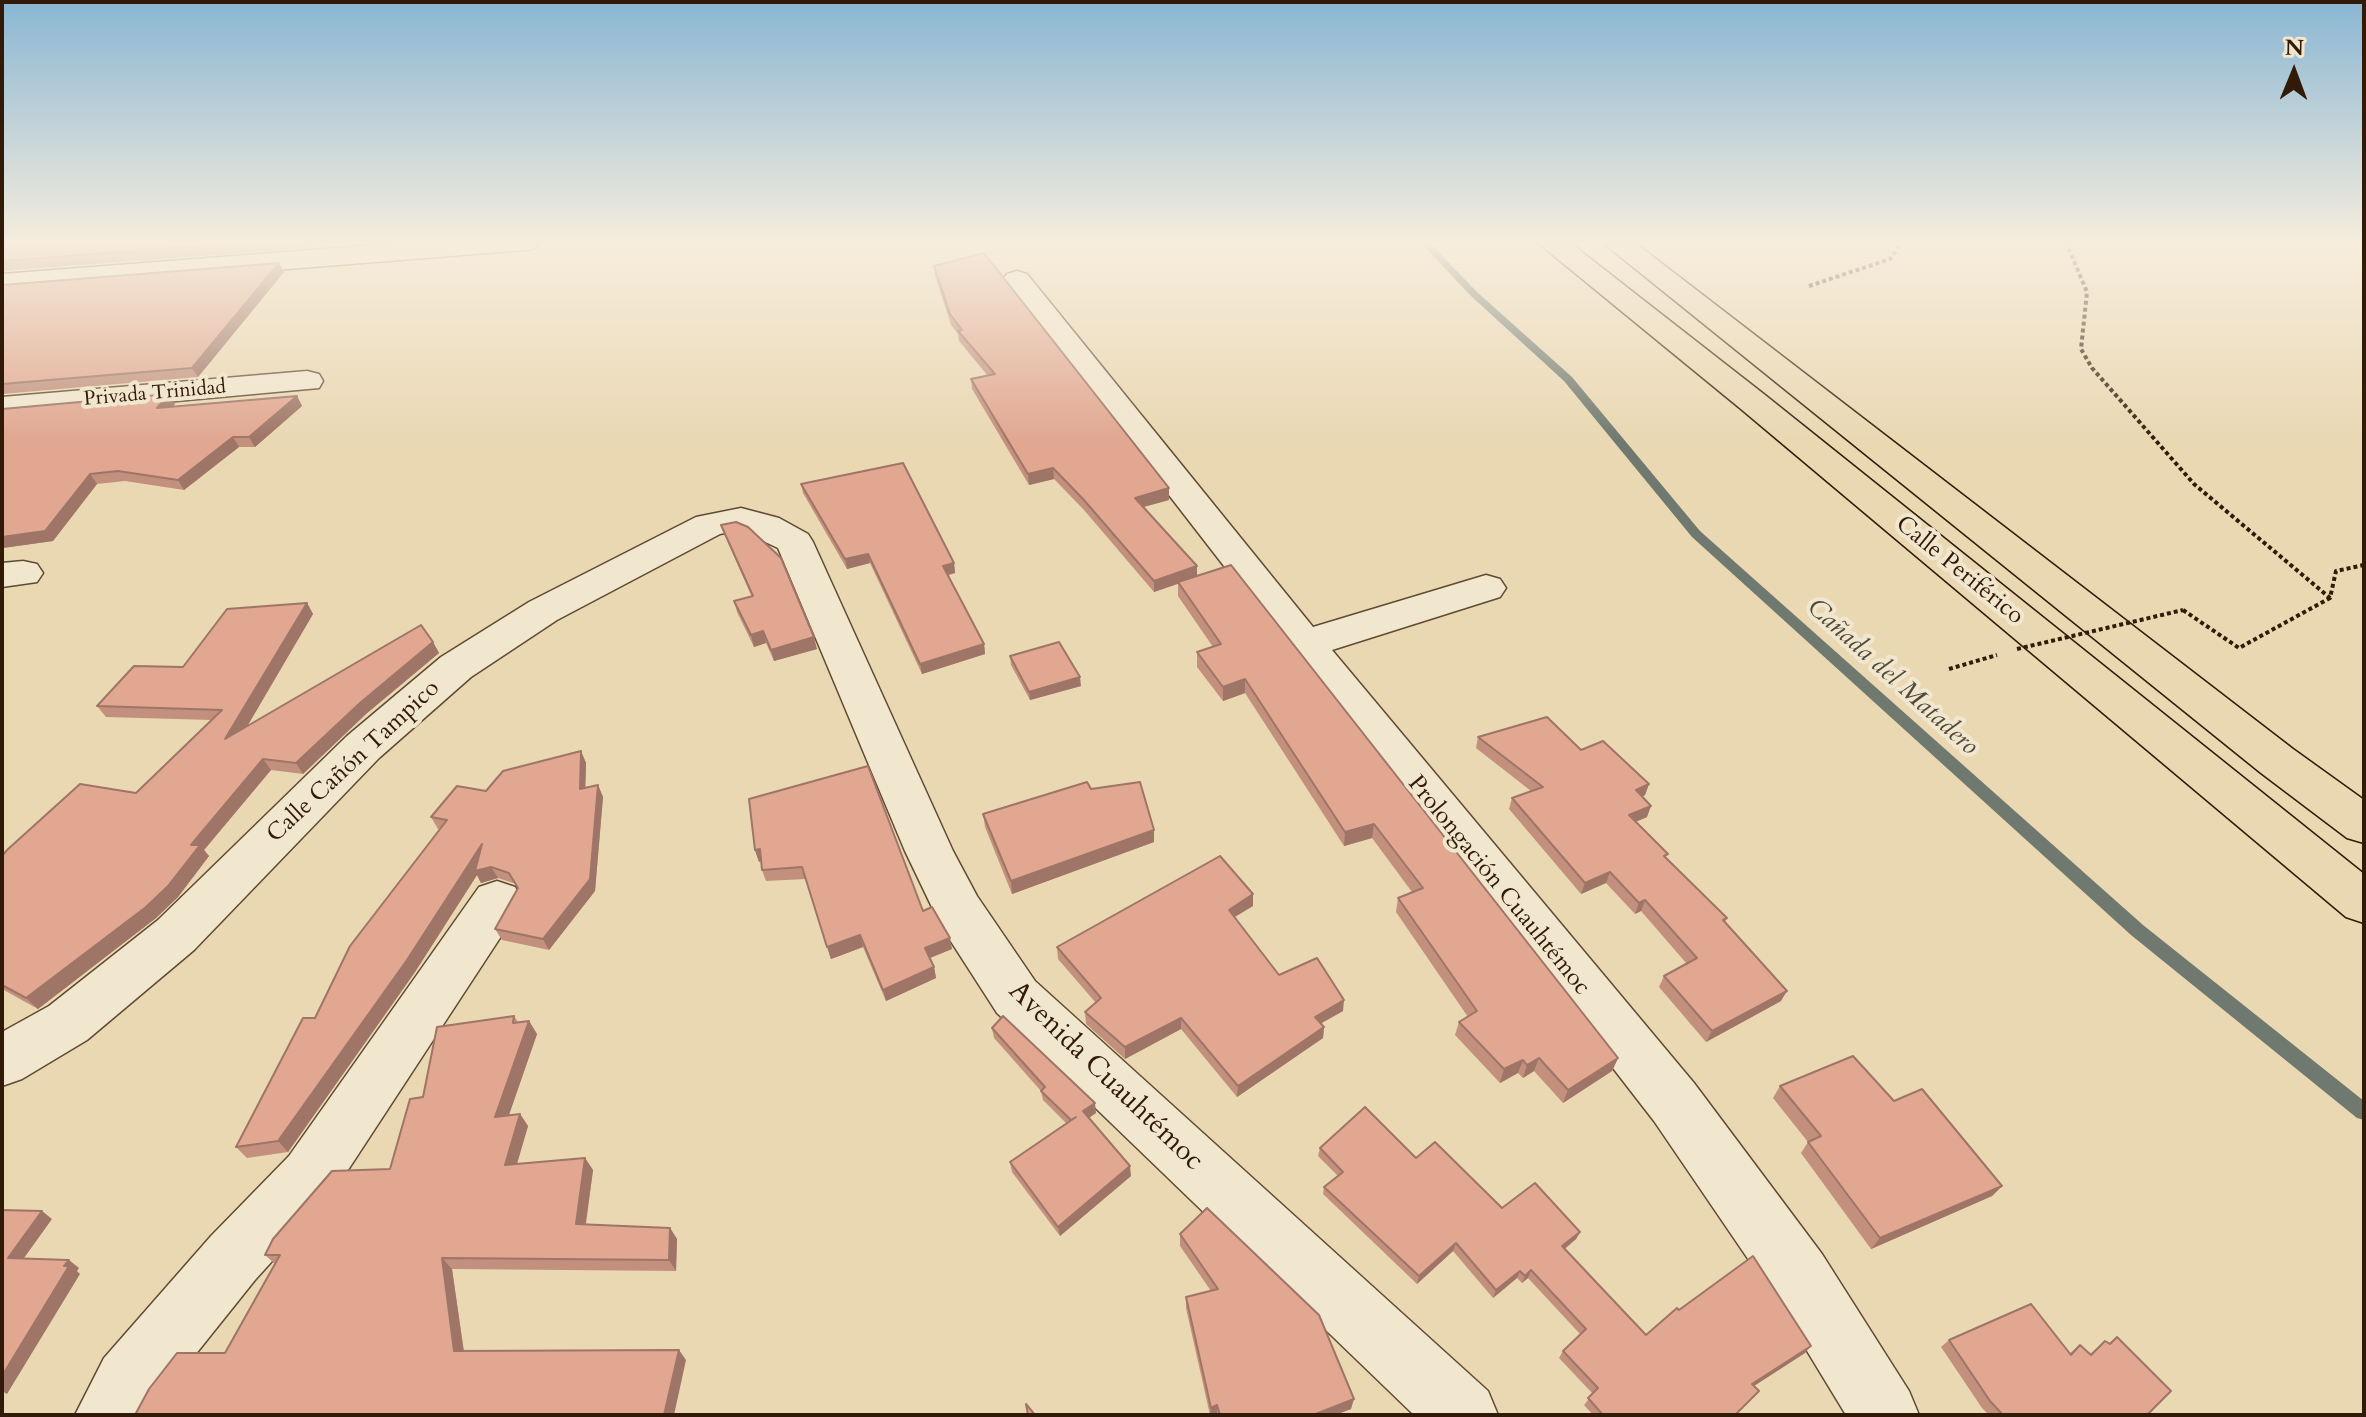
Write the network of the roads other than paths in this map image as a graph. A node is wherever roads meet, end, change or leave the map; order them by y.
1 (1039, 308) edge
2 (1634, 308) edge
3 (1700, 308) edge
4 (307, 381) dead end
5 (2, 407) edge
6 (741, 519) joint
7 (1486, 588) dead end
8 (1304, 644) junction
9 (2364, 825) edge
10 (497, 901) dead end
11 (2364, 903) edge
12 (2, 1061) edge
13 (109, 1415) edge
14 (1464, 1415) edge
15 (1885, 1415) edge

1 - 8 street, Prolongación Cuauhtémoc
2 - 11 highway, Calle Periférico
3 - 9 highway, Calle Periférico
4 - 5 street, Privada Trinidad
6 - 12 street, Calle Cañón Tampico
6 - 14 street, Avenida Cuauhtémoc
7 - 8 street
8 - 15 street, Prolongación Cuauhtémoc
10 - 13 street

